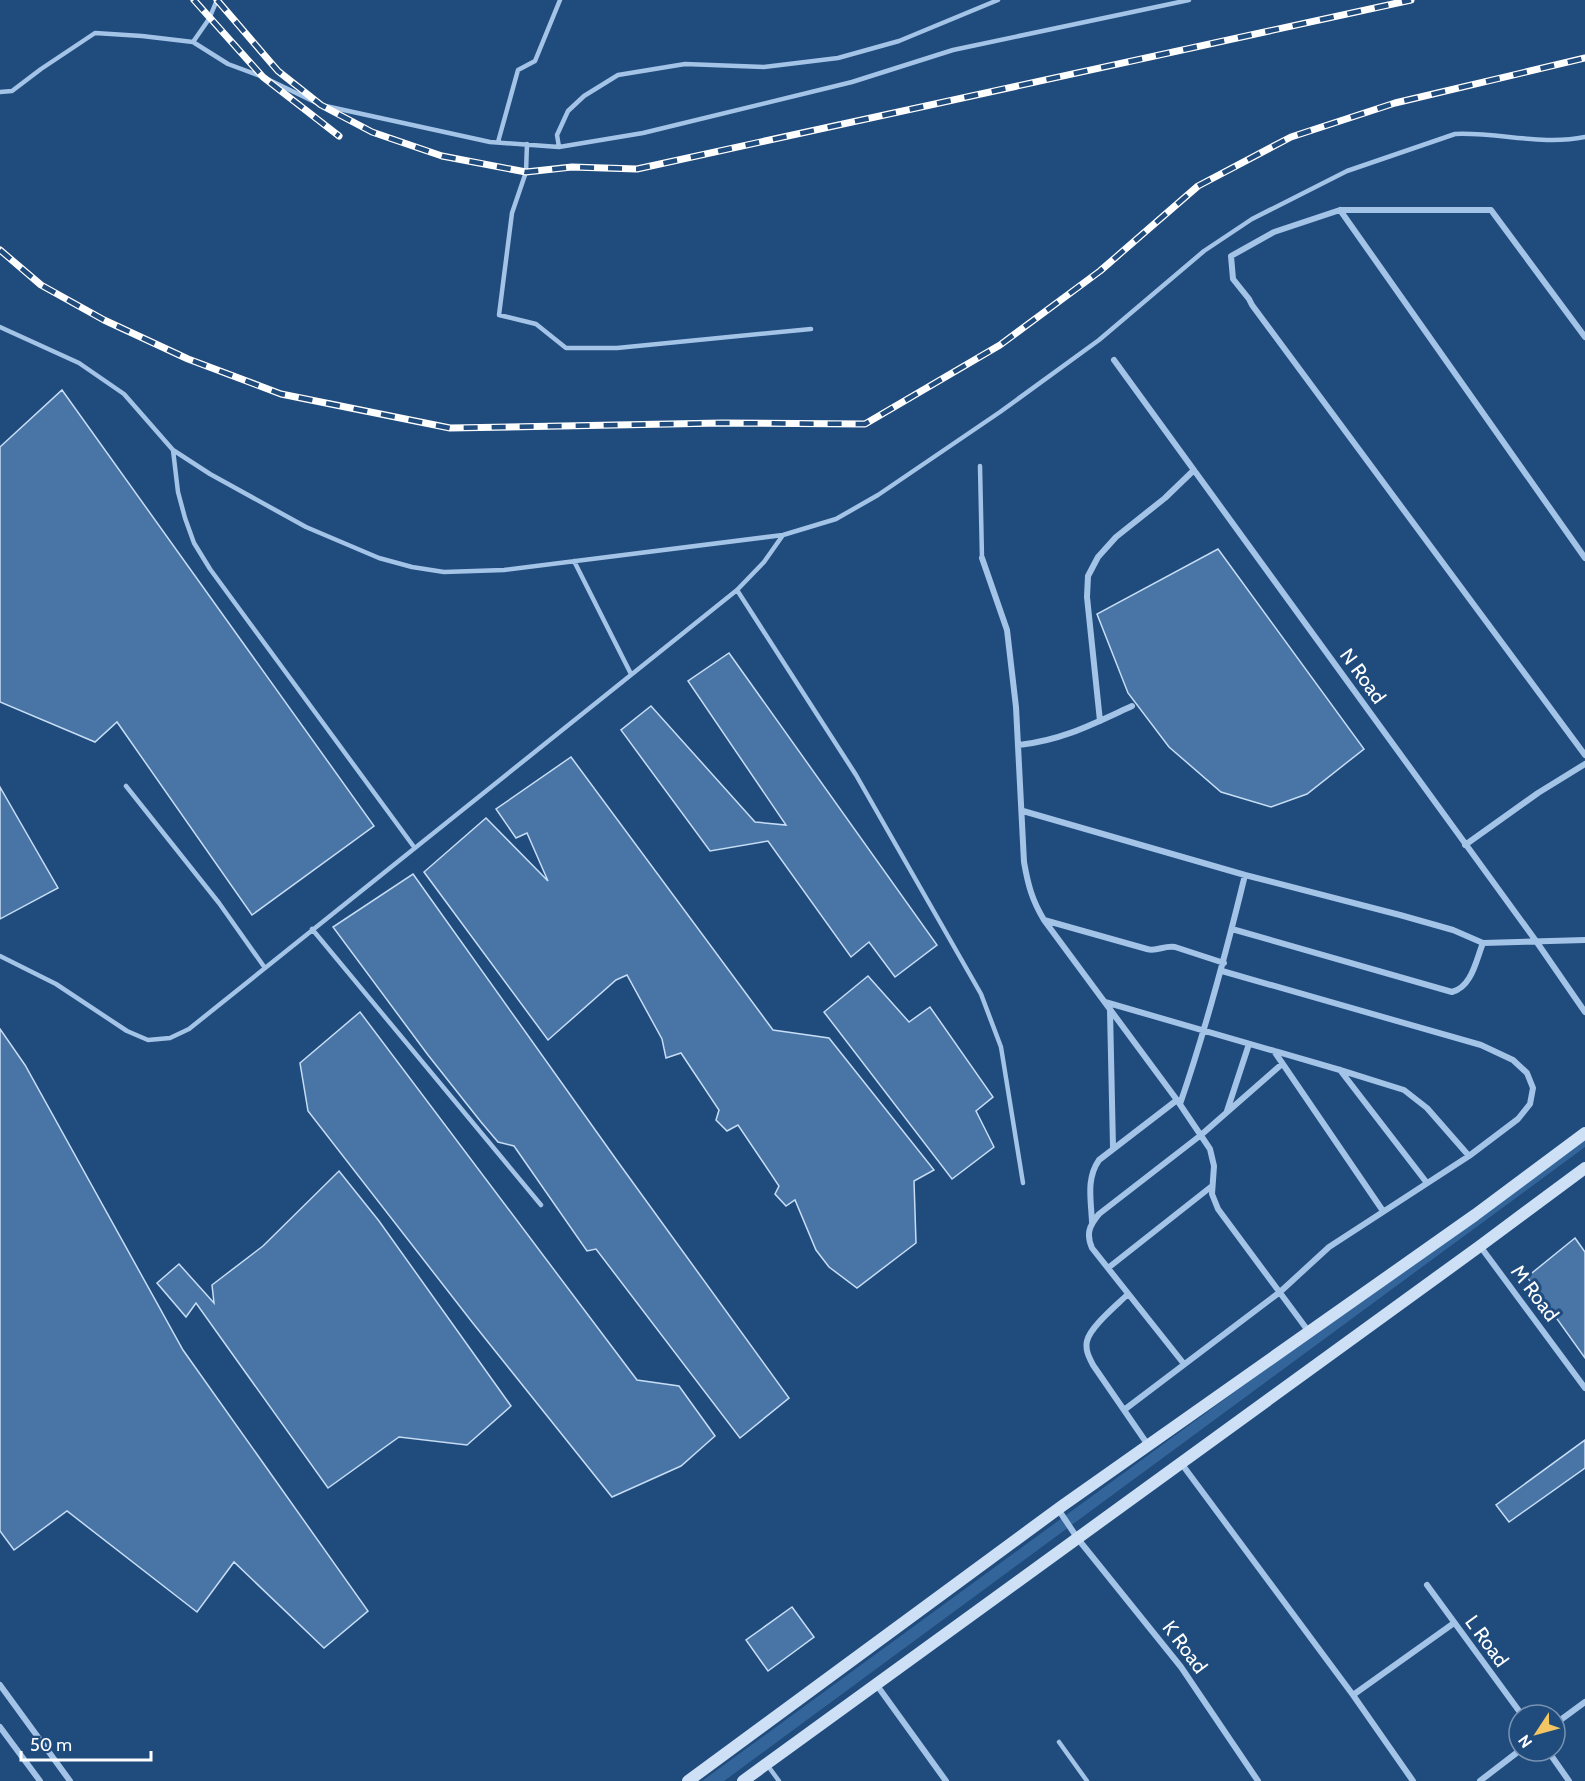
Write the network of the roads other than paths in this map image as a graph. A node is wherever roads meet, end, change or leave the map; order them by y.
1 (217, 0) edge
2 (560, 0) edge
3 (998, 0) edge
4 (1189, 0) edge
5 (193, 42) junction
6 (0, 92) edge
7 (1585, 137) edge
8 (498, 142) junction
9 (527, 144) junction
10 (559, 147) junction
11 (1340, 210) junction
12 (0, 327) edge
13 (811, 329) dead end
14 (1585, 337) edge
15 (1114, 360) dead end
16 (173, 450) junction
17 (980, 466) dead end
18 (1194, 470) junction
19 (783, 535) junction
20 (982, 558) joint
21 (1585, 558) edge
22 (574, 561) junction
23 (737, 590) junction
24 (631, 674) junction
25 (1132, 706) dead end
26 (1100, 721) junction
27 (1019, 745) junction
28 (1585, 755) edge
29 (1585, 764) edge
30 (126, 786) dead end
31 (1023, 811) junction
32 (1465, 845) junction
33 (414, 847) junction
34 (1245, 875) junction
35 (1044, 920) junction
36 (312, 929) junction
37 (1232, 929) junction
38 (1585, 940) edge
39 (1536, 941) junction
40 (1483, 942) junction
41 (0, 956) edge
42 (1224, 963) junction
43 (265, 968) junction
44 (1222, 971) junction
45 (1105, 1002) junction
46 (1110, 1010) junction
47 (1585, 1012) edge
48 (1204, 1032) junction
49 (1249, 1044) junction
50 (1274, 1051) junction
51 (1282, 1064) junction
52 (1340, 1070) junction
53 (1178, 1102) junction
54 (1227, 1112) junction
55 (1585, 1132) edge
56 (1201, 1135) junction
57 (1113, 1147) junction
58 (1469, 1156) junction
59 (1585, 1168) edge
60 (1023, 1183) dead end
61 (1427, 1183) junction
62 (1212, 1186) junction
63 (541, 1205) dead end
64 (1383, 1211) junction
65 (1092, 1222) junction
66 (1480, 1246) junction
67 (1108, 1268) junction
68 (1280, 1292) junction
69 (1128, 1294) junction
70 (1309, 1332) junction
71 (1184, 1364) junction
72 (1585, 1388) edge
73 (1124, 1410) junction
74 (1148, 1445) junction
75 (1180, 1463) junction
76 (1058, 1509) junction
77 (1078, 1539) junction
78 (1427, 1585) dead end
79 (1454, 1623) junction
80 (876, 1684) junction
81 (0, 1685) edge
82 (1353, 1695) junction
83 (1585, 1702) edge
84 (1513, 1703) edge
85 (1567, 1715) edge
86 (0, 1727) edge
87 (1059, 1742) dead end
88 (1507, 1760) edge
89 (1556, 1763) edge
90 (766, 1764) junction
91 (40, 1781) edge
92 (70, 1781) edge
93 (688, 1781) edge
94 (743, 1781) edge
95 (778, 1781) edge
96 (946, 1781) edge
97 (1087, 1781) edge
98 (1258, 1781) edge
99 (1413, 1781) edge
100 (1480, 1781) edge
101 (1569, 1781) edge

1 - 5 lane
2 - 8 lane
3 - 10 lane
4 - 10 lane
5 - 6 lane
5 - 8 lane
7 - 19 lane
8 - 9 lane
9 - 10 lane
9 - 13 lane
11 - 14 street
11 - 21 street
11 - 28 street
12 - 16 lane
15 - 18 street, N Road
16 - 22 lane
16 - 33 lane
17 - 20 lane
18 - 26 street
18 - 32 street, N Road
19 - 22 lane
19 - 23 lane
20 - 27 street
22 - 24 lane
23 - 24 lane
23 - 60 lane
24 - 33 lane
25 - 26 street
26 - 27 street
27 - 31 street
29 - 32 street
30 - 43 lane
31 - 34 street
31 - 35 street
32 - 39 street, N Road
33 - 36 lane
34 - 37 street
34 - 40 street
35 - 42 street
35 - 45 street
36 - 43 lane
36 - 63 lane
37 - 40 street
37 - 42 street
38 - 39 street
39 - 40 street
39 - 47 street, N Road
41 - 43 lane
42 - 44 street
44 - 48 street
44 - 58 street
45 - 46 street
45 - 48 street
46 - 53 street
46 - 57 street
48 - 49 street
48 - 53 street
49 - 50 street
49 - 54 street
50 - 51 street
50 - 52 street
51 - 54 street
51 - 64 street
52 - 58 street
52 - 61 street
53 - 56 street
53 - 57 street
54 - 56 street
55 - 70 street
56 - 62 street
56 - 65 street
57 - 65 street
58 - 61 street
59 - 66 street
61 - 64 street
62 - 67 street
62 - 68 street
64 - 68 street
65 - 67 street
66 - 72 street, M Road
66 - 75 street
67 - 69 street
68 - 70 street
68 - 71 street
69 - 71 street
69 - 73 street
70 - 74 street
71 - 73 street
73 - 74 street
74 - 76 street
75 - 77 street
75 - 82 street
76 - 77 street, K Road
76 - 93 street
77 - 80 street
77 - 98 street, K Road
78 - 79 street, L Road
79 - 82 street
79 - 84 street, L Road
80 - 90 street
80 - 96 street
81 - 92 street
82 - 99 street
83 - 85 street
86 - 91 street
87 - 97 lane
88 - 100 street
89 - 101 street
90 - 94 street
90 - 95 lane

